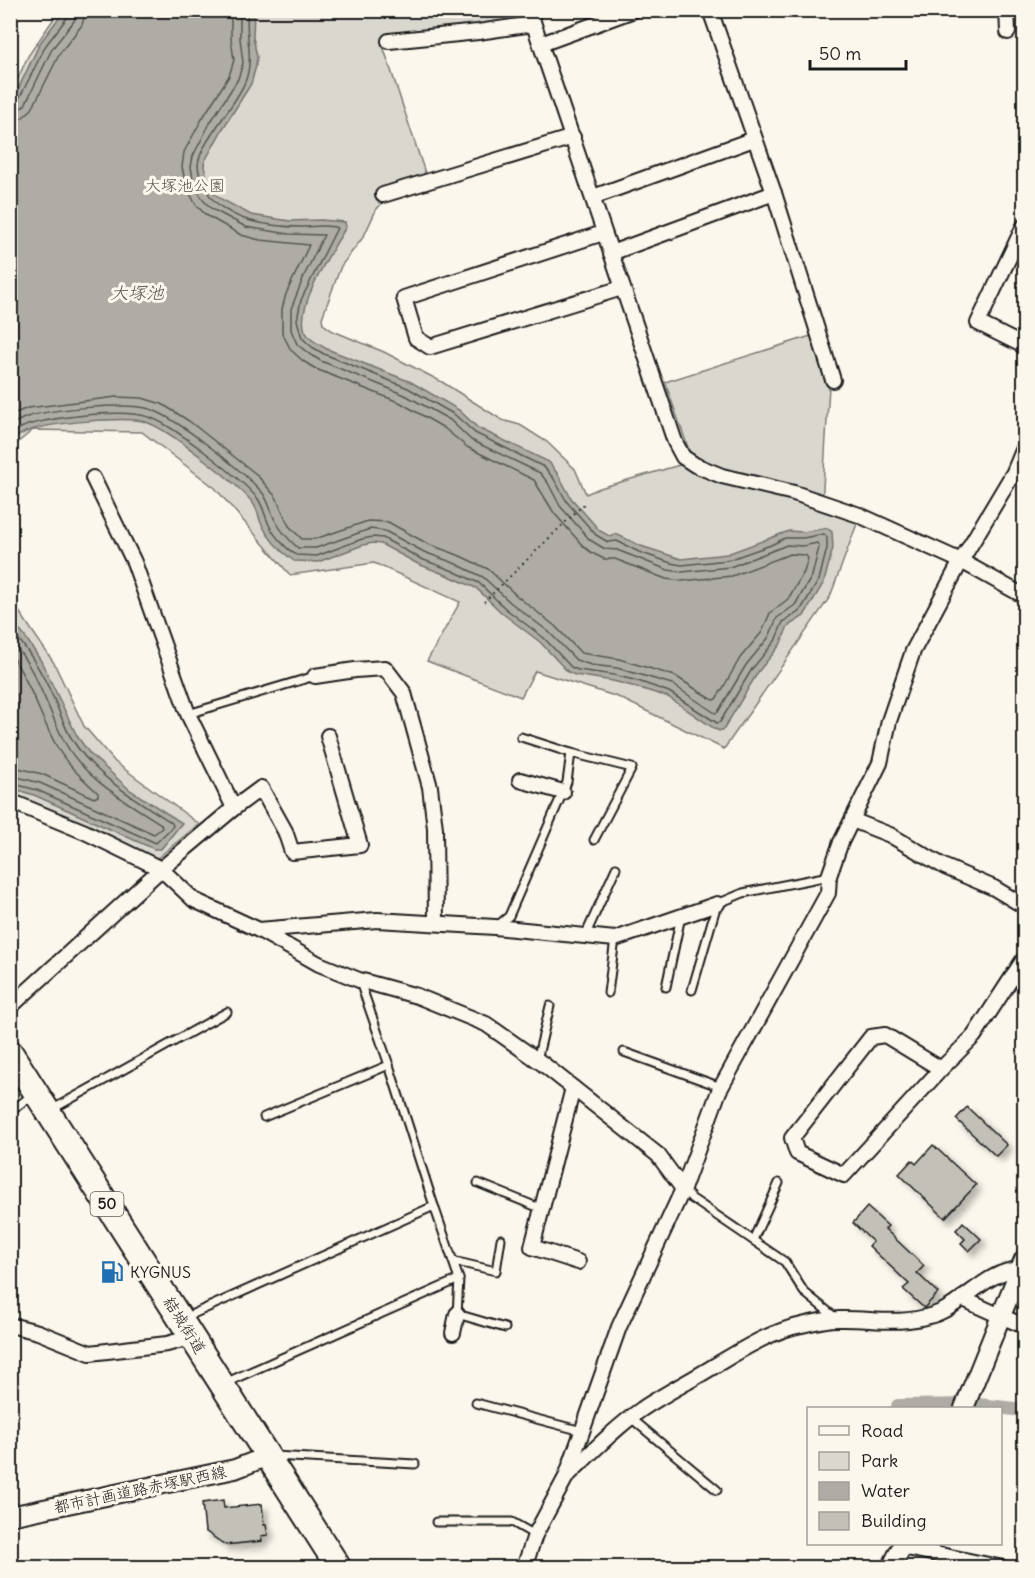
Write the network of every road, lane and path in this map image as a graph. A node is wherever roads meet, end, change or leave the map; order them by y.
1 (634, 10) edge
2 (710, 10) edge
3 (1007, 10) edge
4 (531, 17) edge
5 (1008, 32) dead end
6 (390, 41) dead end
7 (541, 44) junction
8 (573, 137) junction
9 (754, 139) junction
10 (774, 193) junction
11 (383, 195) dead end
12 (593, 198) junction
13 (1024, 226) edge
14 (603, 232) junction
15 (611, 253) junction
16 (622, 288) junction
17 (1024, 346) edge
18 (833, 380) dead end
19 (1024, 448) edge
20 (93, 478) dead end
21 (586, 502) dead end
22 (961, 561) junction
23 (1024, 596) edge
24 (484, 602) dead end
25 (315, 676) joint
26 (188, 714) junction
27 (328, 736) dead end
28 (521, 737) dead end
29 (571, 753) junction
30 (520, 780) dead end
31 (563, 792) junction
32 (10, 801) edge
33 (234, 808) junction
34 (852, 820) junction
35 (594, 840) dead end
36 (616, 868) dead end
37 (161, 869) junction
38 (829, 876) junction
39 (717, 904) junction
40 (1024, 906) edge
41 (681, 916) junction
42 (436, 922) junction
43 (495, 927) junction
44 (259, 930) junction
45 (585, 936) junction
46 (615, 939) junction
47 (1024, 959) edge
48 (359, 980) junction
49 (666, 987) dead end
50 (692, 990) dead end
51 (608, 993) dead end
52 (550, 1006) dead end
53 (10, 1007) edge
54 (227, 1012) dead end
55 (10, 1052) edge
56 (624, 1052) dead end
57 (537, 1060) junction
58 (389, 1065) junction
59 (941, 1069) junction
60 (721, 1087) junction
61 (573, 1088) junction
62 (42, 1102) junction
63 (10, 1112) edge
64 (264, 1117) dead end
65 (478, 1183) dead end
66 (779, 1184) dead end
67 (683, 1190) junction
68 (434, 1206) junction
69 (542, 1209) junction
70 (501, 1239) dead end
71 (753, 1240) junction
72 (453, 1261) junction
73 (578, 1262) dead end
74 (1022, 1264) edge
75 (459, 1279) junction
76 (962, 1298) junction
77 (458, 1314) junction
78 (1002, 1316) junction
79 (837, 1319) junction
80 (10, 1325) edge
81 (1024, 1326) edge
82 (188, 1328) junction
83 (505, 1328) dead end
84 (453, 1333) dead end
85 (222, 1384) junction
86 (476, 1403) dead end
87 (965, 1405) edge
88 (631, 1418) junction
89 (582, 1431) junction
90 (268, 1456) junction
91 (415, 1464) dead end
92 (566, 1477) junction
93 (717, 1490) dead end
94 (10, 1516) edge
95 (436, 1522) dead end
96 (535, 1535) junction
97 (902, 1545) edge
98 (339, 1568) edge
99 (524, 1568) edge
100 (891, 1568) edge
101 (1004, 1568) edge

1 - 7 street
2 - 9 street
3 - 5 street
4 - 6 street
4 - 7 street
7 - 8 street
8 - 11 street
8 - 12 street
9 - 10 street
9 - 12 street
10 - 15 street
10 - 18 street
12 - 14 street
13 - 17 street
14 - 15 street
14 - 16 street
15 - 16 street
16 - 22 street
19 - 22 street
20 - 26 street
21 - 24 path
22 - 23 street
22 - 34 street
25 - 26 lane
25 - 42 street
26 - 33 street
27 - 33 street
28 - 29 lane
29 - 31 lane
29 - 35 lane
30 - 31 street
31 - 43 lane
32 - 37 street
33 - 37 street
34 - 38 street
34 - 40 street
36 - 45 lane
37 - 44 street
37 - 53 street
38 - 39 lane
38 - 60 street
39 - 41 street
39 - 50 lane
41 - 46 street
41 - 49 lane
42 - 43 street
42 - 44 street
43 - 45 street
44 - 48 street
45 - 46 street
46 - 51 lane
47 - 59 street
48 - 57 street
48 - 58 lane
52 - 57 lane
54 - 62 lane
55 - 62 highway, 結城街道 / 50
56 - 60 lane
57 - 61 street
58 - 64 lane
58 - 68 lane
59 - 59 street
60 - 67 street
61 - 67 street
61 - 69 street
62 - 63 lane
62 - 82 highway, 結城街道 / 50
65 - 69 lane
66 - 71 lane
67 - 71 lane
67 - 89 street
68 - 72 lane
68 - 82 lane
69 - 73 street
70 - 72 lane
71 - 79 lane
72 - 75 lane
74 - 76 street
74 - 78 street
75 - 77 lane
75 - 85 lane
76 - 78 street
76 - 79 street
77 - 83 lane
77 - 84 street
78 - 81 street
78 - 87 street
79 - 88 street
80 - 82 street
82 - 85 highway, 結城街道 / 50
85 - 90 highway, 結城街道 / 50
86 - 89 lane
88 - 92 street
88 - 93 lane
89 - 92 street
90 - 91 lane
90 - 94 street, 都市計画道路赤塚駅西線
90 - 98 highway, 結城街道 / 50
92 - 96 street
95 - 96 lane
96 - 99 street
97 - 100 street
97 - 101 street

